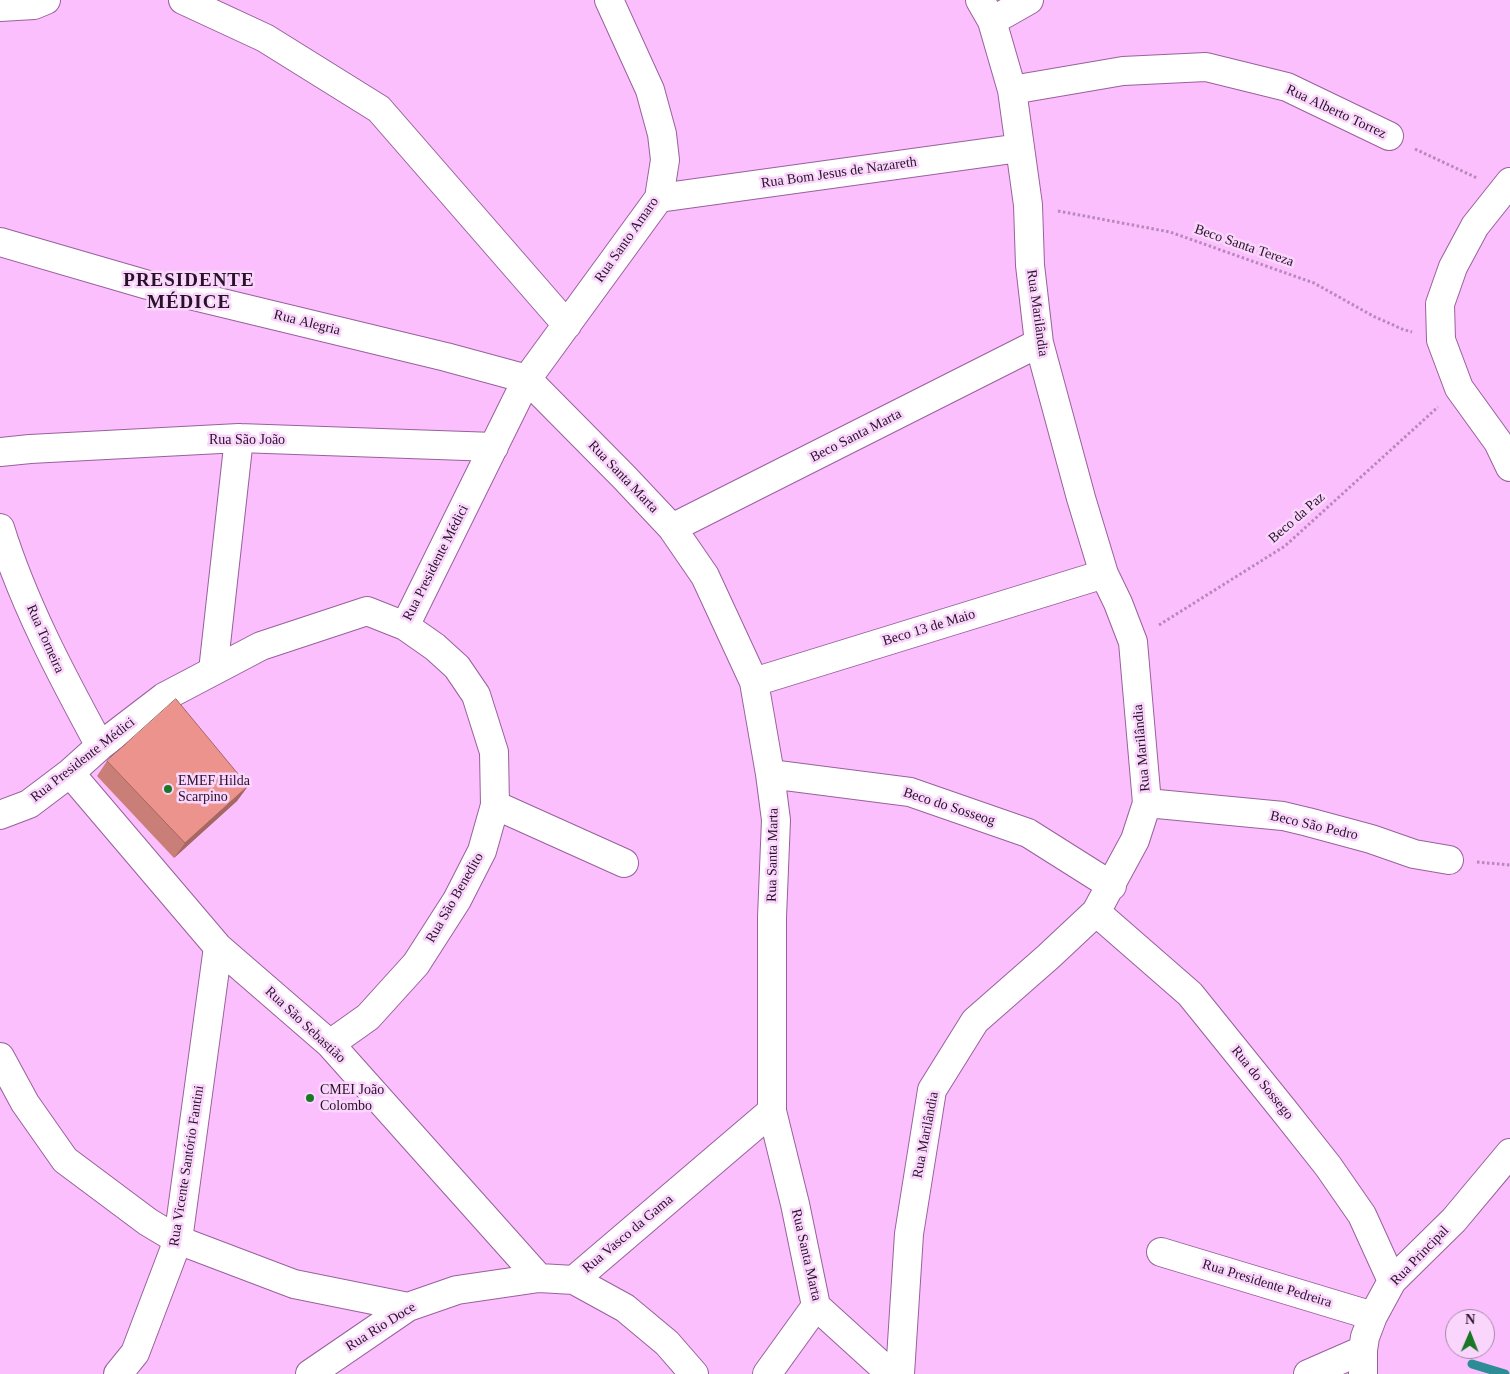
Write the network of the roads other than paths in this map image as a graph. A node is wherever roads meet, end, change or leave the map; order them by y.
1 (46, 0) edge
2 (183, 0) edge
3 (609, 0) edge
4 (1029, 0) edge
5 (0, 7) edge
6 (986, 10) edge
7 (1012, 90) junction
8 (1389, 136) road end
9 (1020, 148) junction
10 (1507, 186) edge
11 (658, 198) junction
12 (0, 242) edge
13 (567, 324) junction
14 (1039, 343) junction
15 (527, 379) junction
16 (239, 438) junction
17 (494, 447) junction
18 (0, 452) edge
19 (1510, 467) edge
20 (0, 528) edge
21 (672, 528) junction
22 (1104, 574) junction
23 (405, 626) junction
24 (213, 670) junction
25 (754, 682) junction
26 (100, 746) junction
27 (70, 773) junction
28 (770, 774) junction
29 (1147, 803) junction
30 (495, 805) junction
31 (0, 816) edge
32 (1449, 860) dead end
33 (624, 863) dead end
34 (1112, 886) junction
35 (1096, 912) junction
36 (218, 947) junction
37 (330, 1044) junction
38 (0, 1057) edge
39 (772, 1111) junction
40 (1510, 1153) edge
41 (178, 1240) junction
42 (1161, 1252) dead end
43 (539, 1278) junction
44 (574, 1280) junction
45 (1392, 1281) junction
46 (457, 1290) joint
47 (816, 1306) junction
48 (408, 1307) junction
49 (1374, 1316) junction
50 (1363, 1362) edge
51 (118, 1374) edge
52 (310, 1374) edge
53 (694, 1374) edge
54 (767, 1374) edge
55 (891, 1374) edge
56 (900, 1374) edge
57 (1308, 1374) edge

1 - 5 street
2 - 13 street
3 - 11 street, Rua Santo Amaro
4 - 6 street
6 - 7 street, Rua Marilândia
7 - 8 street, Rua Alberto Torrez
7 - 9 street, Rua Marilândia
9 - 11 street, Rua Bom Jesus de Nazareth
9 - 14 street, Rua Marilândia
10 - 19 street
11 - 13 street, Rua Santo Amaro
12 - 15 street, Rua Alegria
13 - 15 street, Rua Santo Amaro
14 - 21 street, Beco Santa Marta
14 - 22 street, Rua Marilândia
15 - 17 street, Rua Presidente Médici
15 - 21 street, Rua Santa Marta
16 - 17 street, Rua São João
16 - 18 street, Rua São João
16 - 24 street
17 - 23 street, Rua Presidente Médici
20 - 26 street, Rua Torneira
21 - 25 street, Rua Santa Marta
22 - 25 street, Beco 13 de Maio
22 - 29 street, Rua Marilândia
23 - 24 street, Rua Presidente Médici
23 - 30 street, Rua São Benedito
24 - 26 street, Rua Presidente Médici
25 - 28 street, Rua Santa Marta
26 - 27 street, Rua Presidente Médici
27 - 31 street, Rua Presidente Médici
27 - 36 street, Rua São Sebastião
28 - 34 street, Beco do Sosseog
28 - 39 street, Rua Santa Marta
29 - 32 street, Beco São Pedro
29 - 34 street, Rua Marilândia
30 - 33 street
30 - 37 street, Rua São Benedito
34 - 35 street, Rua Marilândia
35 - 45 street, Rua do Sossego
35 - 56 street, Rua Marilândia
36 - 37 street, Rua São Sebastião
36 - 41 street, Rua Vicente Santório Fantini
37 - 43 street, Rua São Sebastião
38 - 41 street
39 - 44 street, Rua Vasco da Gama
39 - 47 street, Rua Santa Marta
40 - 45 street, Rua Principal
41 - 48 street
41 - 51 street, Rua Vicente Santório Fantini
42 - 49 street, Rua Presidente Pedreira
43 - 44 street, Rua Vasco da Gama
43 - 46 street, Rua Vasco da Gama
44 - 53 street
45 - 49 street, Rua Principal
46 - 48 street, Rua Rio Doce
47 - 54 street
47 - 55 street, Rua Santa Marta
48 - 52 street, Rua Rio Doce
49 - 50 street, Rua Principal
50 - 57 street

